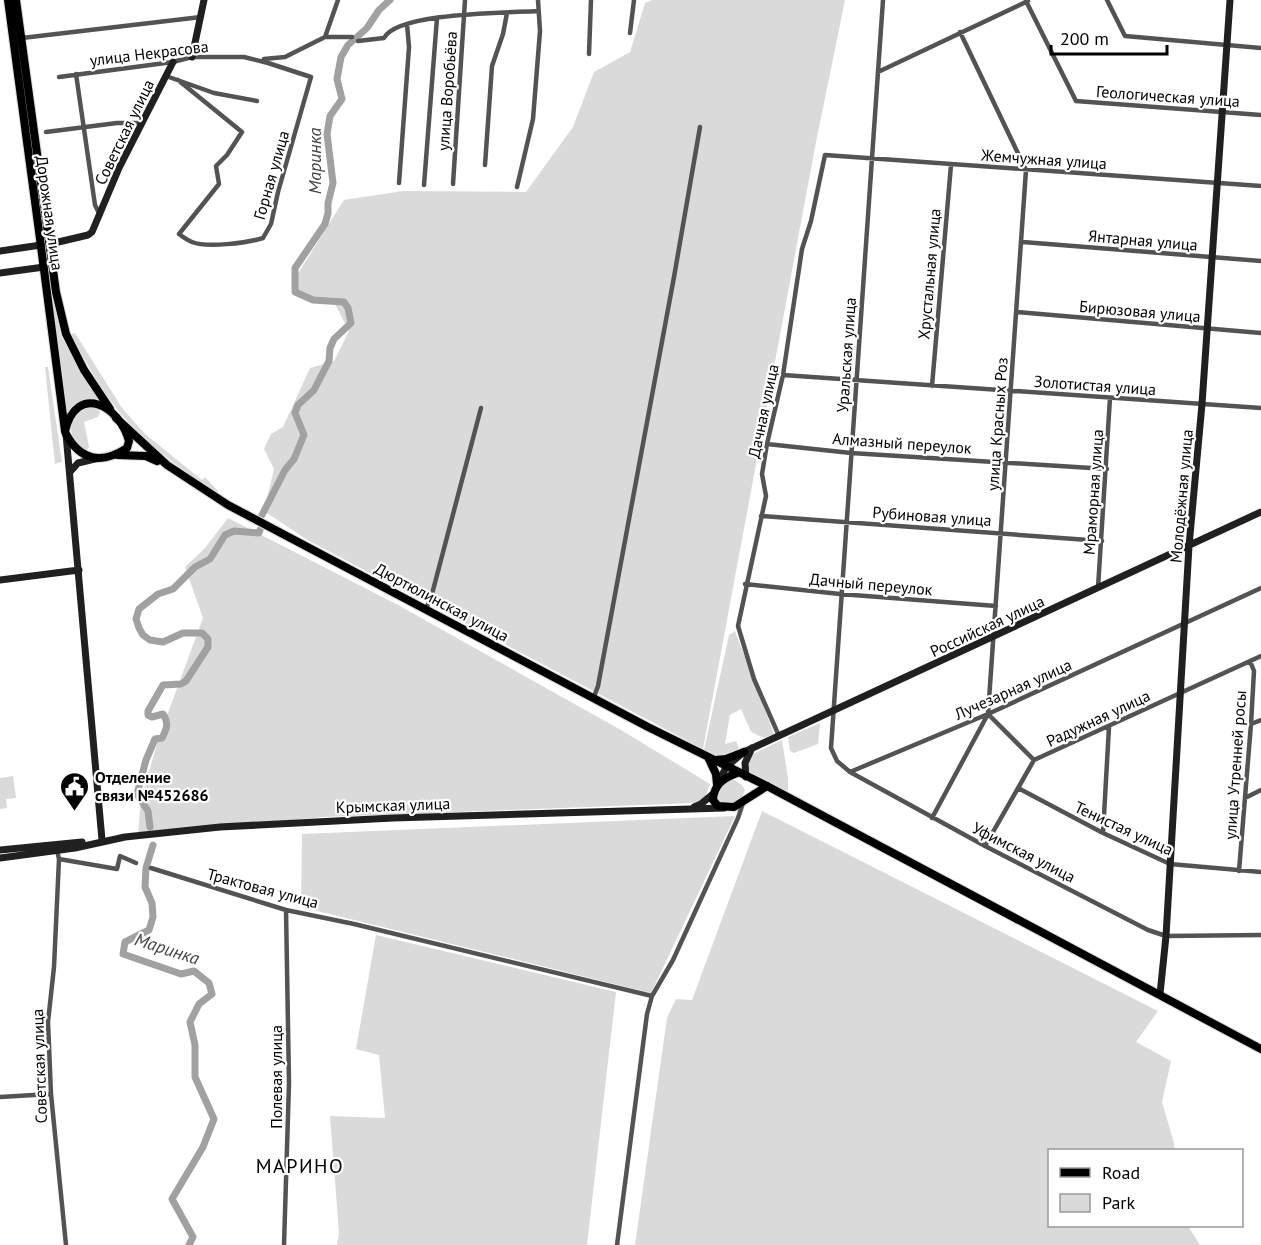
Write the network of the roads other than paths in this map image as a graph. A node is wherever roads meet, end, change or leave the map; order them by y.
1 (8, 0) edge
2 (16, 0) edge
3 (204, 0) edge
4 (338, 0) edge
5 (465, 0) edge
6 (538, 0) edge
7 (591, 0) edge
8 (634, 0) edge
9 (883, 0) edge
10 (1107, 0) edge
11 (1230, 0) edge
12 (1028, 1) edge
13 (538, 11) junction
14 (464, 14) junction
15 (507, 14) junction
16 (201, 16) junction
17 (436, 18) junction
18 (407, 24) junction
19 (960, 32) junction
20 (630, 33) dead end
21 (325, 37) junction
22 (22, 38) junction
23 (351, 38) dead end
24 (358, 41) dead end
25 (1226, 46) junction
26 (1261, 48) edge
27 (589, 54) dead end
28 (192, 57) junction
29 (244, 57) junction
30 (173, 62) junction
31 (878, 72) junction
32 (76, 74) junction
33 (166, 75) junction
34 (59, 77) dead end
35 (311, 77) joint
36 (178, 80) junction
37 (257, 101) dead end
38 (1221, 112) junction
39 (1261, 115) edge
40 (142, 123) junction
41 (700, 127) dead end
42 (84, 128) junction
43 (46, 132) dead end
44 (825, 155) joint
45 (872, 157) junction
46 (485, 165) dead end
47 (951, 165) junction
48 (1026, 170) junction
49 (399, 183) dead end
50 (1216, 183) junction
51 (453, 184) dead end
52 (424, 185) dead end
53 (1261, 186) edge
54 (517, 187) dead end
55 (100, 215) junction
56 (1023, 242) junction
57 (50, 244) junction
58 (41, 245) junction
59 (0, 251) edge
60 (1211, 257) junction
61 (1261, 261) edge
62 (48, 266) junction
63 (0, 273) edge
64 (47, 291) junction
65 (56, 292) junction
66 (1017, 312) junction
67 (1207, 329) junction
68 (1261, 333) edge
69 (783, 375) junction
70 (856, 381) junction
71 (932, 386) junction
72 (1009, 392) junction
73 (1110, 398) junction
74 (1202, 404) junction
75 (481, 408) dead end
76 (1261, 408) edge
77 (115, 417) junction
78 (65, 432) junction
79 (767, 444) junction
80 (851, 453) junction
81 (107, 456) junction
82 (1006, 462) junction
83 (167, 465) junction
84 (1107, 469) junction
85 (70, 471) junction
86 (1261, 512) edge
87 (761, 516) junction
88 (846, 523) junction
89 (1001, 533) junction
90 (1102, 541) junction
91 (1189, 546) junction
92 (79, 570) junction
93 (0, 580) edge
94 (745, 584) junction
95 (1098, 588) junction
96 (1261, 588) edge
97 (840, 594) junction
98 (996, 606) junction
99 (426, 609) junction
100 (1185, 624) junction
101 (992, 639) junction
102 (1261, 656) edge
103 (1250, 661) junction
104 (1181, 692) junction
105 (594, 697) junction
106 (833, 712) junction
107 (988, 714) junction
108 (1261, 720) edge
109 (1251, 724) junction
110 (1109, 727) junction
111 (779, 736) junction
112 (748, 750) junction
113 (708, 757) junction
114 (1034, 760) junction
115 (726, 767) junction
116 (737, 772) junction
117 (850, 772) junction
118 (746, 777) junction
119 (717, 785) junction
120 (767, 786) junction
121 (1018, 788) junction
122 (1261, 790) edge
123 (713, 794) junction
124 (1245, 798) junction
125 (745, 799) junction
126 (726, 807) junction
127 (692, 808) junction
128 (738, 818) junction
129 (932, 818) junction
130 (1103, 833) junction
131 (99, 841) junction
132 (985, 846) junction
133 (0, 850) edge
134 (57, 850) junction
135 (0, 858) edge
136 (59, 859) junction
137 (136, 863) dead end
138 (1170, 864) junction
139 (151, 868) dead end
140 (1239, 871) junction
141 (1261, 872) edge
142 (286, 910) junction
143 (1261, 935) edge
144 (1166, 936) junction
145 (1160, 994) junction
146 (652, 996) junction
147 (1261, 1049) edge
148 (51, 1094) junction
149 (0, 1097) edge
150 (66, 1245) edge
151 (284, 1245) edge
152 (617, 1245) edge

1 - 58 main road, Дорожная улица
2 - 22 main road, Дорожная улица
3 - 16 main road
4 - 21 street
5 - 14 street, улица Воробьёва
6 - 13 street
7 - 27 street
8 - 20 street
9 - 31 street, Уральская улица
10 - 25 street
11 - 25 main road, Молодёжная улица
12 - 19 street
12 - 38 street, Геологическая улица
13 - 15 street
13 - 54 street
14 - 15 street
14 - 17 street
14 - 51 street, улица Воробьёва
15 - 46 street
16 - 22 street
16 - 28 main road
17 - 18 street
17 - 52 street
18 - 24 street
18 - 49 street
19 - 31 street
19 - 48 street, улица Красных Роз
21 - 23 street
21 - 29 street
22 - 57 main road, Дорожная улица
25 - 26 street
25 - 38 main road, Молодёжная улица
28 - 29 street, улица Некрасова
28 - 30 street, улица Некрасова
29 - 35 street, улица Некрасова
30 - 32 street, улица Некрасова
30 - 33 main road, Советская улица
31 - 45 street, Уральская улица
32 - 34 street, улица Некрасова
32 - 42 street
33 - 36 street
33 - 40 main road, Советская улица
35 - 36 street, Горная улица
36 - 37 street
38 - 39 street, Геологическая улица
38 - 50 main road, Молодёжная улица
40 - 42 street
40 - 55 main road, Советская улица
41 - 105 street
42 - 43 street
42 - 55 street
44 - 45 street, Жемчужная улица
44 - 69 street, Дачная улица
45 - 47 street, Жемчужная улица
45 - 70 street, Уральская улица
47 - 48 street, Жемчужная улица
47 - 71 street, Хрустальная улица
48 - 50 street, Жемчужная улица
48 - 56 street, улица Красных Роз
50 - 53 street, Жемчужная улица
50 - 60 main road, Молодёжная улица
55 - 57 main road, Советская улица
56 - 60 street, Янтарная улица
56 - 66 street, улица Красных Роз
57 - 58 main road
57 - 62 main road, Дорожная улица
58 - 59 main road
58 - 62 main road, Дорожная улица
60 - 61 street, Янтарная улица
60 - 67 main road, Молодёжная улица
62 - 63 main road
62 - 64 main road, Дорожная улица
62 - 65 main road, Дорожная улица
64 - 65 main road
64 - 78 main road, Дорожная улица
65 - 77 main road, Дорожная улица
66 - 67 street, Бирюзовая улица
66 - 72 street, улица Красных Роз
67 - 68 street, Бирюзовая улица
67 - 74 main road, Молодёжная улица
69 - 70 street, Золотистая улица
69 - 79 street, Дачная улица
70 - 71 street, Золотистая улица
70 - 80 street, Уральская улица
71 - 72 street, Золотистая улица
72 - 73 street, Золотистая улица
72 - 82 street, улица Красных Роз
73 - 74 street, Золотистая улица
73 - 84 street, Мраморная улица
74 - 76 street, Золотистая улица
74 - 91 main road, Молодёжная улица
75 - 99 street
77 - 78 main road
77 - 81 main road
77 - 83 main road, Дорожная улица
78 - 81 main road
78 - 85 main road, Дорожная улица
79 - 80 street, Алмазный переулок
79 - 87 street, Дачная улица
80 - 82 street, Алмазный переулок
80 - 88 street, Уральская улица
81 - 83 main road
81 - 85 main road
82 - 84 street, Алмазный переулок
82 - 89 street, улица Красных Роз
83 - 99 main road, Дюртюлинская улица
84 - 90 street, Мраморная улица
85 - 92 main road, Дорожная улица
86 - 91 main road, Российская улица
87 - 88 street, Рубиновая улица
87 - 94 street, Дачная улица
88 - 89 street, Рубиновая улица
88 - 97 street, Уральская улица
89 - 90 street, Рубиновая улица
89 - 98 street, улица Красных Роз
90 - 95 street, Мраморная улица
91 - 95 main road, Российская улица
91 - 100 main road, Молодёжная улица
92 - 93 main road
92 - 131 main road, Дорожная улица
94 - 97 street, Дачный переулок
94 - 111 street, Дачная улица
95 - 101 main road, Российская улица
96 - 100 street, Лучезарная улица
97 - 98 street, Дачный переулок
97 - 106 street, Уральская улица
98 - 101 street, улица Красных Роз
99 - 105 main road, Дюртюлинская улица
100 - 104 main road, Молодёжная улица
100 - 107 street, Лучезарная улица
101 - 106 main road, Российская улица
101 - 107 street, улица Красных Роз
102 - 103 street, Радужная улица
103 - 104 street, Радужная улица
103 - 109 street, улица Утренней росы
104 - 110 street, Радужная улица
104 - 138 main road, Молодёжная улица
105 - 113 main road, Дюртюлинская улица
106 - 111 main road, Российская улица
106 - 117 street, Уфимская улица
107 - 114 street
107 - 117 street, Лучезарная улица
107 - 129 street, улица Красных Роз
108 - 109 street
109 - 124 street, улица Утренней росы
110 - 114 street, Радужная улица
110 - 130 street
111 - 112 main road, Российская улица
112 - 113 main road
112 - 115 main road, Российская улица
112 - 118 main road
113 - 115 main road, Дюртюлинская улица
113 - 119 main road
114 - 121 street, Радужная улица
115 - 116 main road, Дюртюлинская улица
115 - 119 main road
116 - 118 main road
116 - 119 main road
117 - 129 street, Уфимская улица
118 - 120 main road
118 - 125 main road
119 - 123 main road
120 - 125 main road
120 - 145 main road
121 - 130 street, Тенистая улица
121 - 132 street, Радужная улица
122 - 124 street
123 - 126 main road
123 - 127 main road
124 - 140 street, улица Утренней росы
125 - 126 main road
125 - 128 street
126 - 127 main road, Крымская улица
126 - 128 street
127 - 131 main road, Крымская улица
128 - 146 street
129 - 132 street, Уфимская улица
130 - 138 street, Тенистая улица
131 - 133 main road
131 - 134 main road
132 - 144 street, Уфимская улица
134 - 135 main road
134 - 136 street, Советская улица
136 - 137 street
136 - 148 street, Советская улица
138 - 140 street, Тенистая улица
138 - 144 main road, Молодёжная улица
139 - 142 street, Трактовая улица
140 - 141 street, Тенистая улица
142 - 146 street, Трактовая улица
142 - 151 street, Полевая улица
143 - 144 street, Уфимская улица
144 - 145 main road, Молодёжная улица
145 - 147 main road
146 - 152 street
148 - 149 street
148 - 150 street, Советская улица

